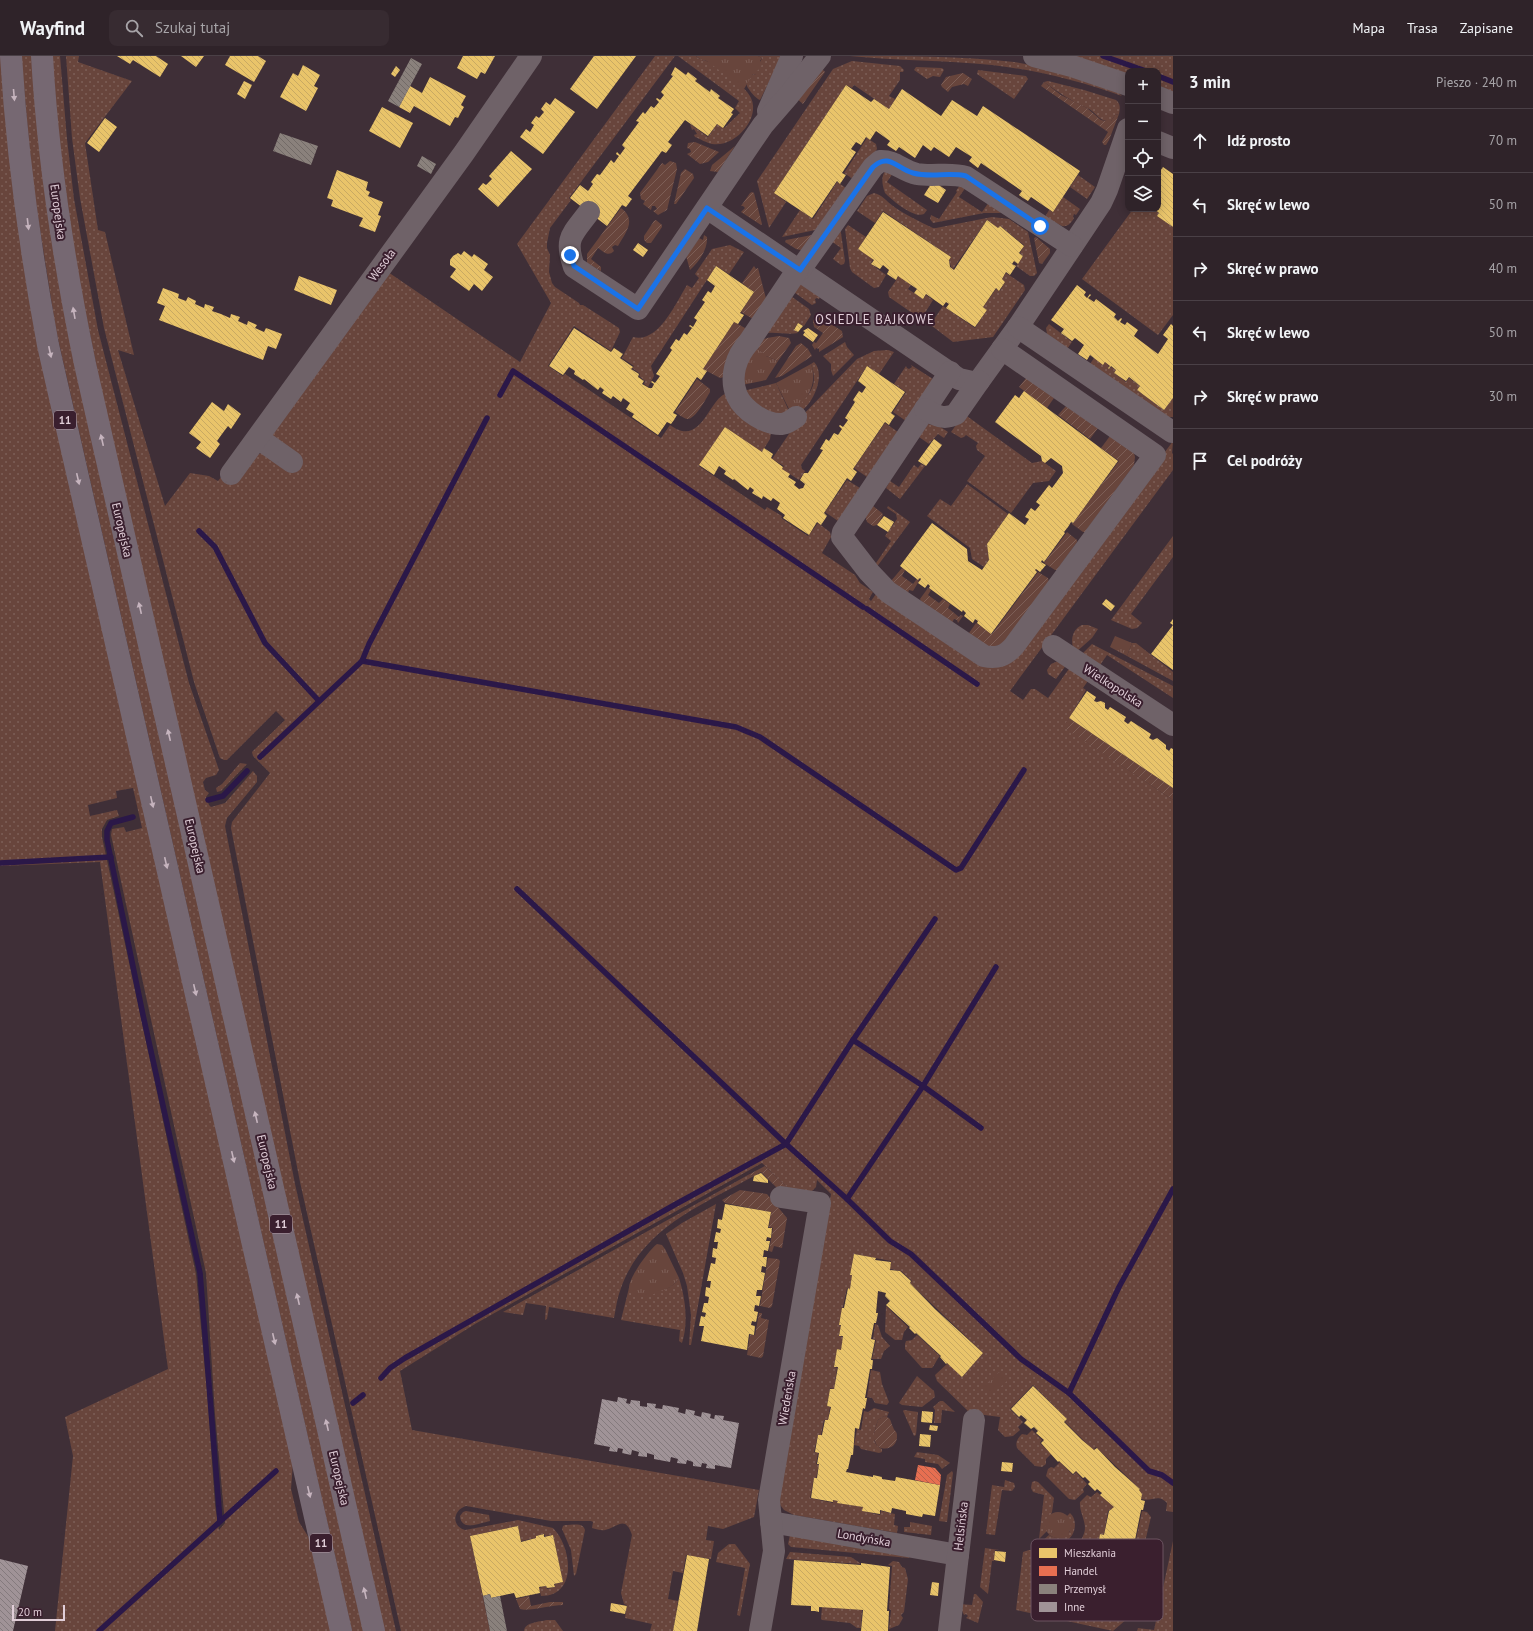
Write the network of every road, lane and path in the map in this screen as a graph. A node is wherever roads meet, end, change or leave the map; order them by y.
1 (10, 56) edge
2 (42, 56) edge
3 (531, 56) edge
4 (792, 56) edge
5 (820, 56) edge
6 (1034, 56) edge
7 (1125, 84) edge
8 (1161, 98) edge
9 (1173, 103) edge
10 (763, 125) junction
11 (1125, 139) edge
12 (1161, 143) edge
13 (1173, 148) edge
14 (707, 208) junction
15 (588, 212) dead end
16 (1072, 246) junction
17 (799, 270) junction
18 (1018, 327) junction
19 (1002, 349) junction
20 (950, 372) junction
21 (980, 381) junction
22 (925, 409) junction
23 (796, 417) dead end
24 (1172, 432) edge
25 (258, 438) junction
26 (1155, 454) junction
27 (292, 462) dead end
28 (231, 474) dead end
29 (1053, 646) dead end
30 (1173, 725) edge
31 (781, 1197) dead end
32 (974, 1420) dead end
33 (771, 1522) junction
34 (958, 1555) junction
35 (341, 1631) edge
36 (374, 1631) edge
37 (760, 1631) edge
38 (949, 1631) edge

1 -> 35 main road, 11
36 -> 2 main road, Europejska / 11
3 - 25 street, Wesoła
4 - 10 street
5 - 10 street
6 - 7 street
8 - 9 street
10 - 14 street
11 - 16 street
12 - 13 street
14 - 15 street
14 - 17 street
16 - 17 street
16 - 18 street
17 - 20 street
17 - 23 street
18 - 19 street
18 - 24 street
19 - 21 street
19 - 26 street
20 - 21 street
20 - 22 street
21 - 22 street
22 - 26 street
24 - 26 street
25 - 27 street
25 - 28 street, Wesoła
29 - 30 street, Wielkopolska
31 - 33 street, Wiedeńska
32 - 34 street, Helsińska
33 - 34 street, Londyńska
33 - 37 street, Wiedeńska
34 - 38 street, Helsińska

